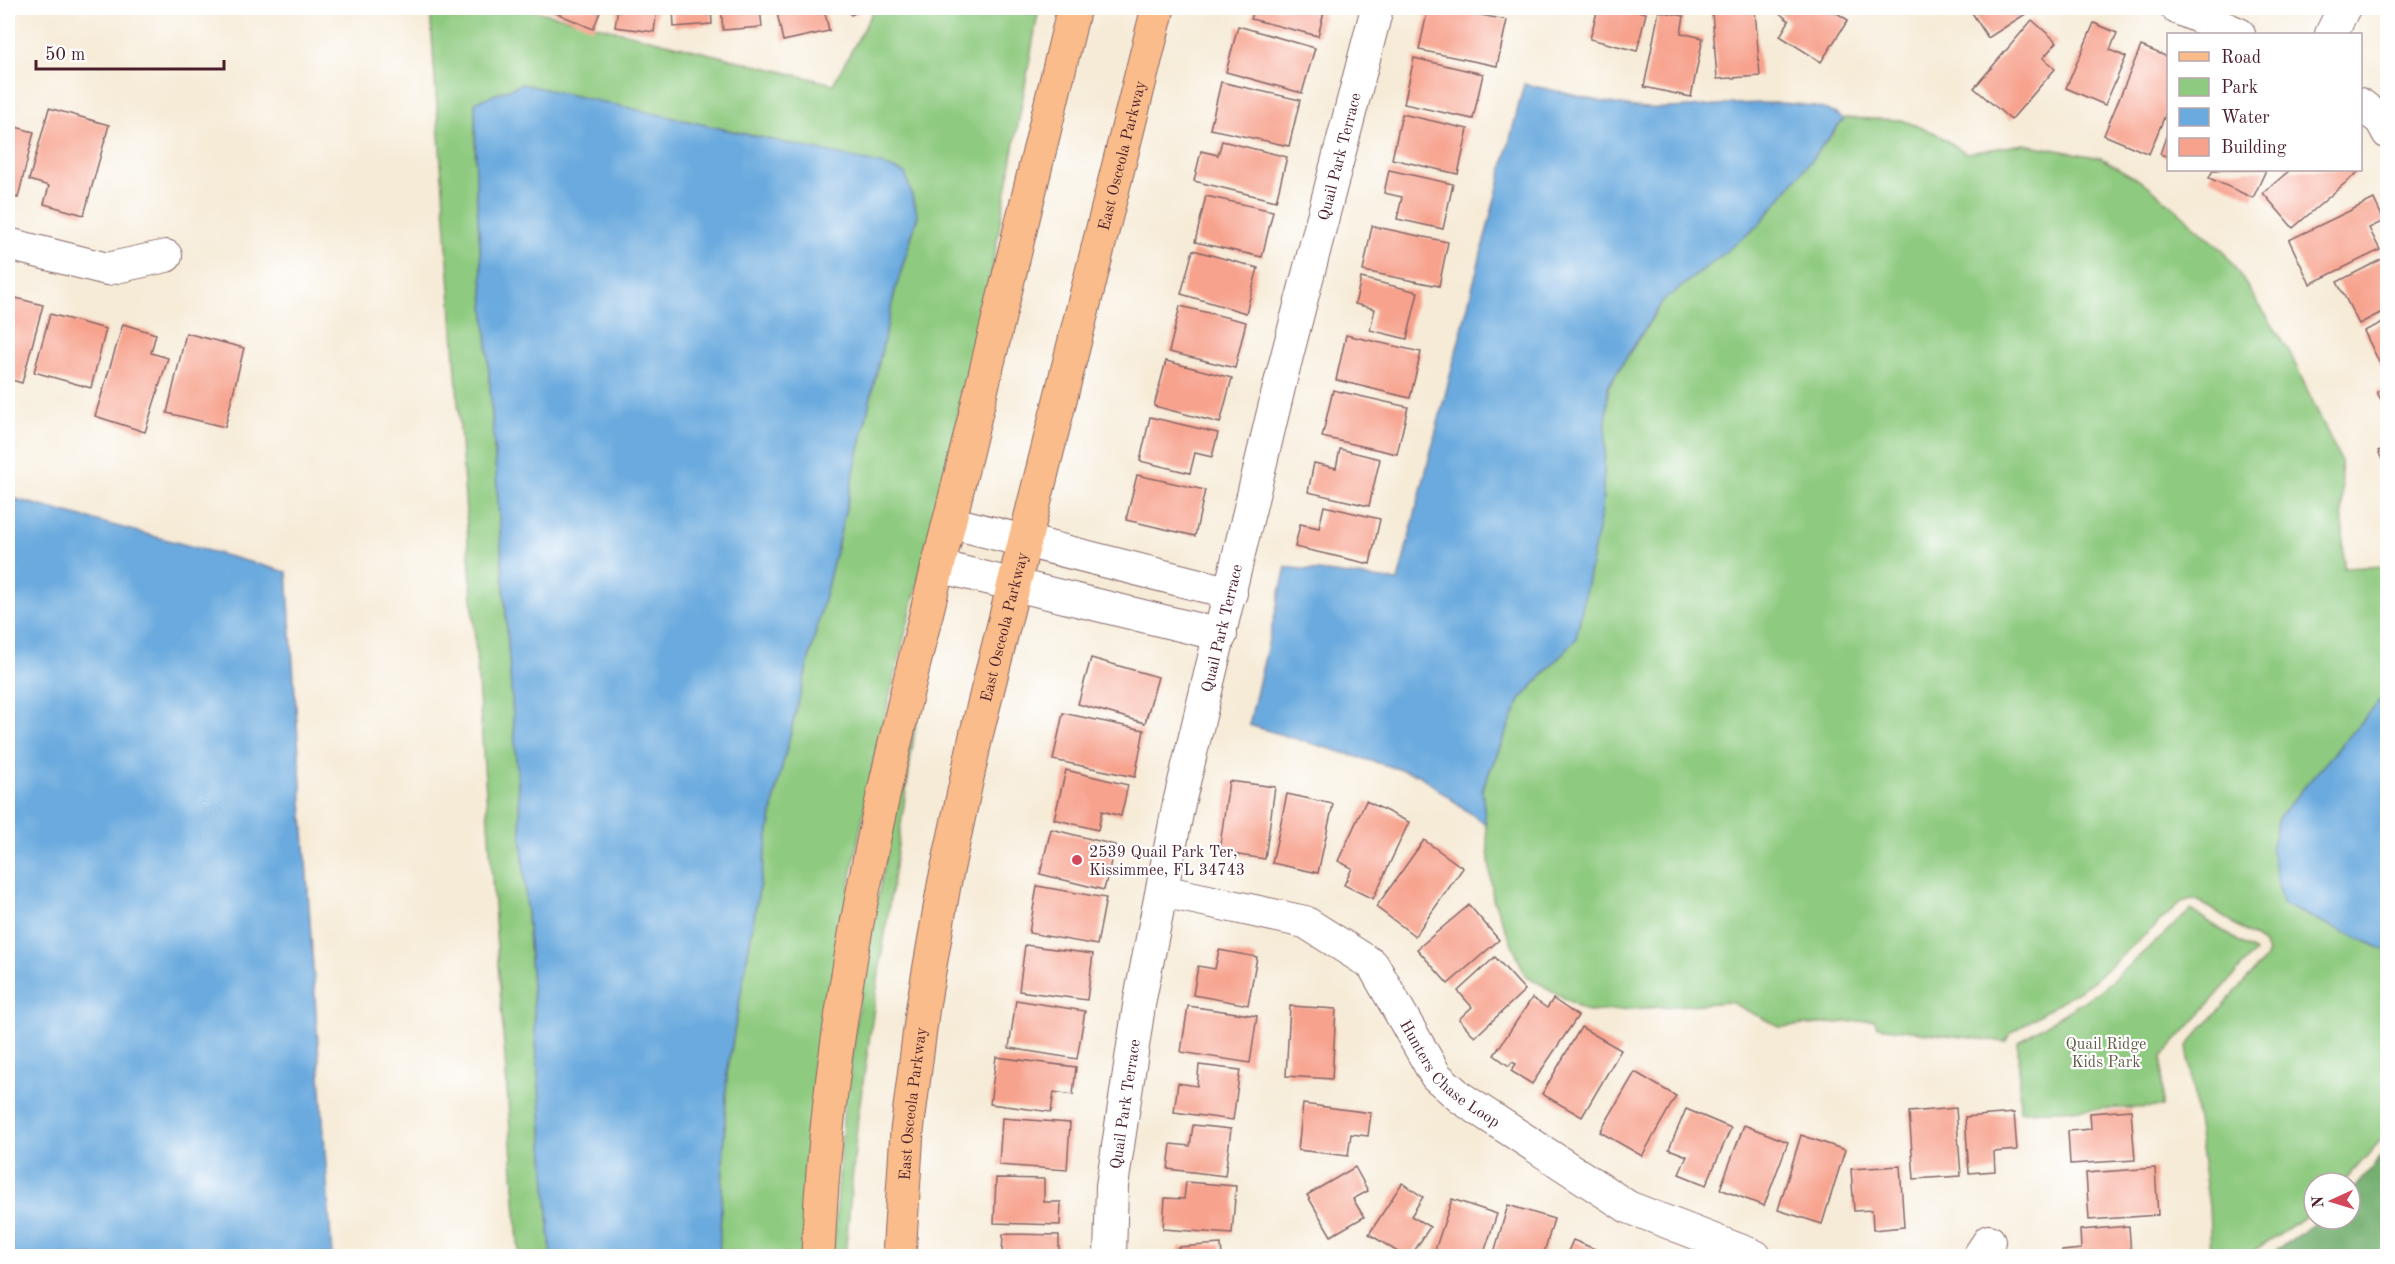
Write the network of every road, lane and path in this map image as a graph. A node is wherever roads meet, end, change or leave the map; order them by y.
1 (1074, 8) edge
2 (1158, 8) edge
3 (1377, 8) edge
4 (2177, 8) edge
5 (2344, 8) edge
6 (2237, 33) edge
7 (2332, 33) edge
8 (2362, 105) edge
9 (2388, 133) edge
10 (8, 244) edge
11 (166, 256) dead end
12 (949, 522) junction
13 (1025, 541) junction
14 (937, 566) junction
15 (1014, 585) junction
16 (1231, 593) junction
17 (1221, 635) junction
18 (1162, 891) junction
19 (818, 1257) edge
20 (899, 1257) edge
21 (1110, 1257) edge
22 (1755, 1257) edge

1 - 12 main road
2 - 13 main road, East Osceola Parkway
3 - 16 street, Quail Park Terrace
4 - 6 street
5 - 7 street
8 - 9 street
10 - 11 street
12 - 13 street
12 - 14 main road
13 - 15 main road, East Osceola Parkway
13 - 16 street
14 - 15 street
14 - 19 main road
15 - 17 street
15 - 20 main road, East Osceola Parkway
16 - 17 street, Quail Park Terrace
17 - 18 street, Quail Park Terrace
18 - 21 street, Quail Park Terrace
18 - 22 street, Hunters Chase Loop

